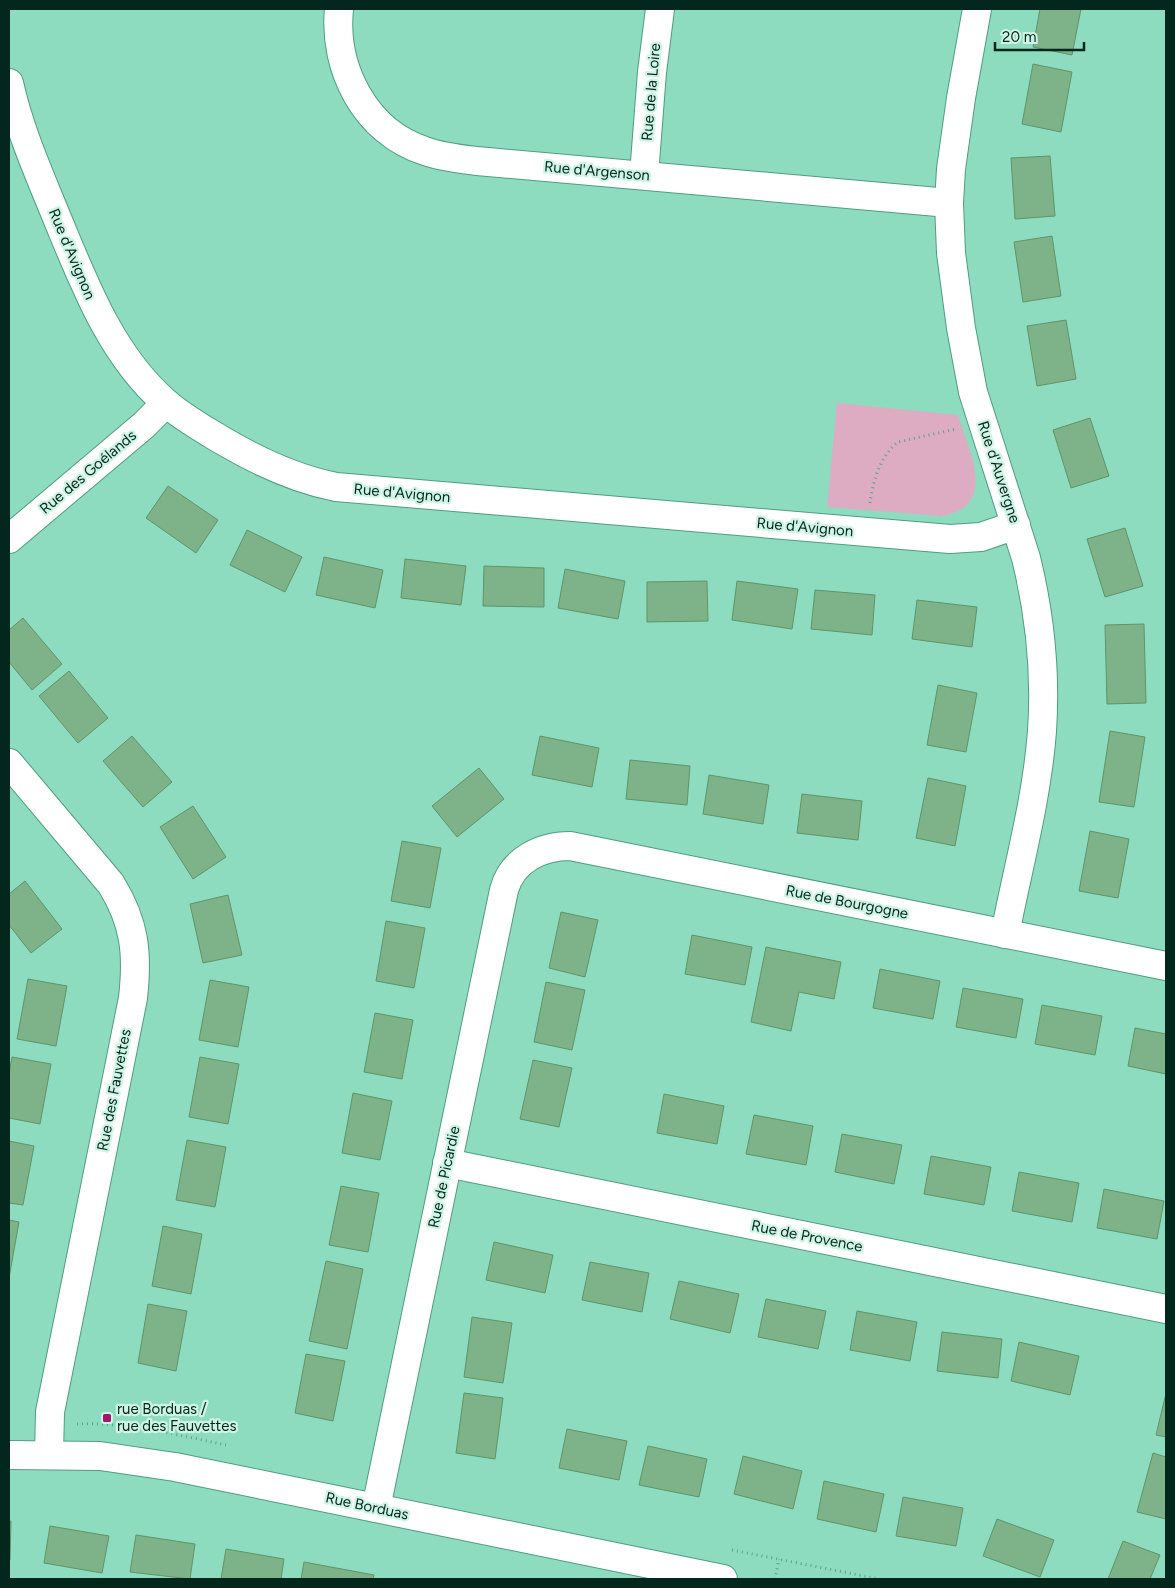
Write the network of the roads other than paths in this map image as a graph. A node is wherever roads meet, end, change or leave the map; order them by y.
1 (339, 9) edge
2 (660, 9) edge
3 (977, 9) edge
4 (9, 83) edge
5 (644, 175) junction
6 (949, 203) junction
7 (166, 403) junction
8 (1016, 525) junction
9 (9, 539) edge
10 (9, 763) edge
11 (530, 856) joint
12 (1005, 934) junction
13 (1166, 966) edge
14 (447, 1163) junction
15 (1166, 1309) edge
16 (9, 1455) edge
17 (48, 1455) junction
18 (376, 1508) junction
19 (723, 1579) edge

1 - 5 street, Rue d'Argenson
2 - 5 street, Rue de la Loire
3 - 6 street, Rue d'Auvergne
4 - 7 street, Rue d'Avignon
5 - 6 street, Rue d'Argenson
6 - 8 street, Rue d'Auvergne
7 - 8 street, Rue d'Avignon
7 - 9 street, Rue des Goélands
8 - 12 street, Rue d'Auvergne
10 - 17 street, Rue des Fauvettes
11 - 12 street, Rue de Bourgogne
11 - 14 street, Rue de Picardie
12 - 13 street, Rue de Bourgogne
14 - 15 street, Rue de Provence
14 - 18 street, Rue de Picardie
16 - 17 street, Rue Borduas
17 - 18 street, Rue Borduas
18 - 19 street, Rue Borduas

